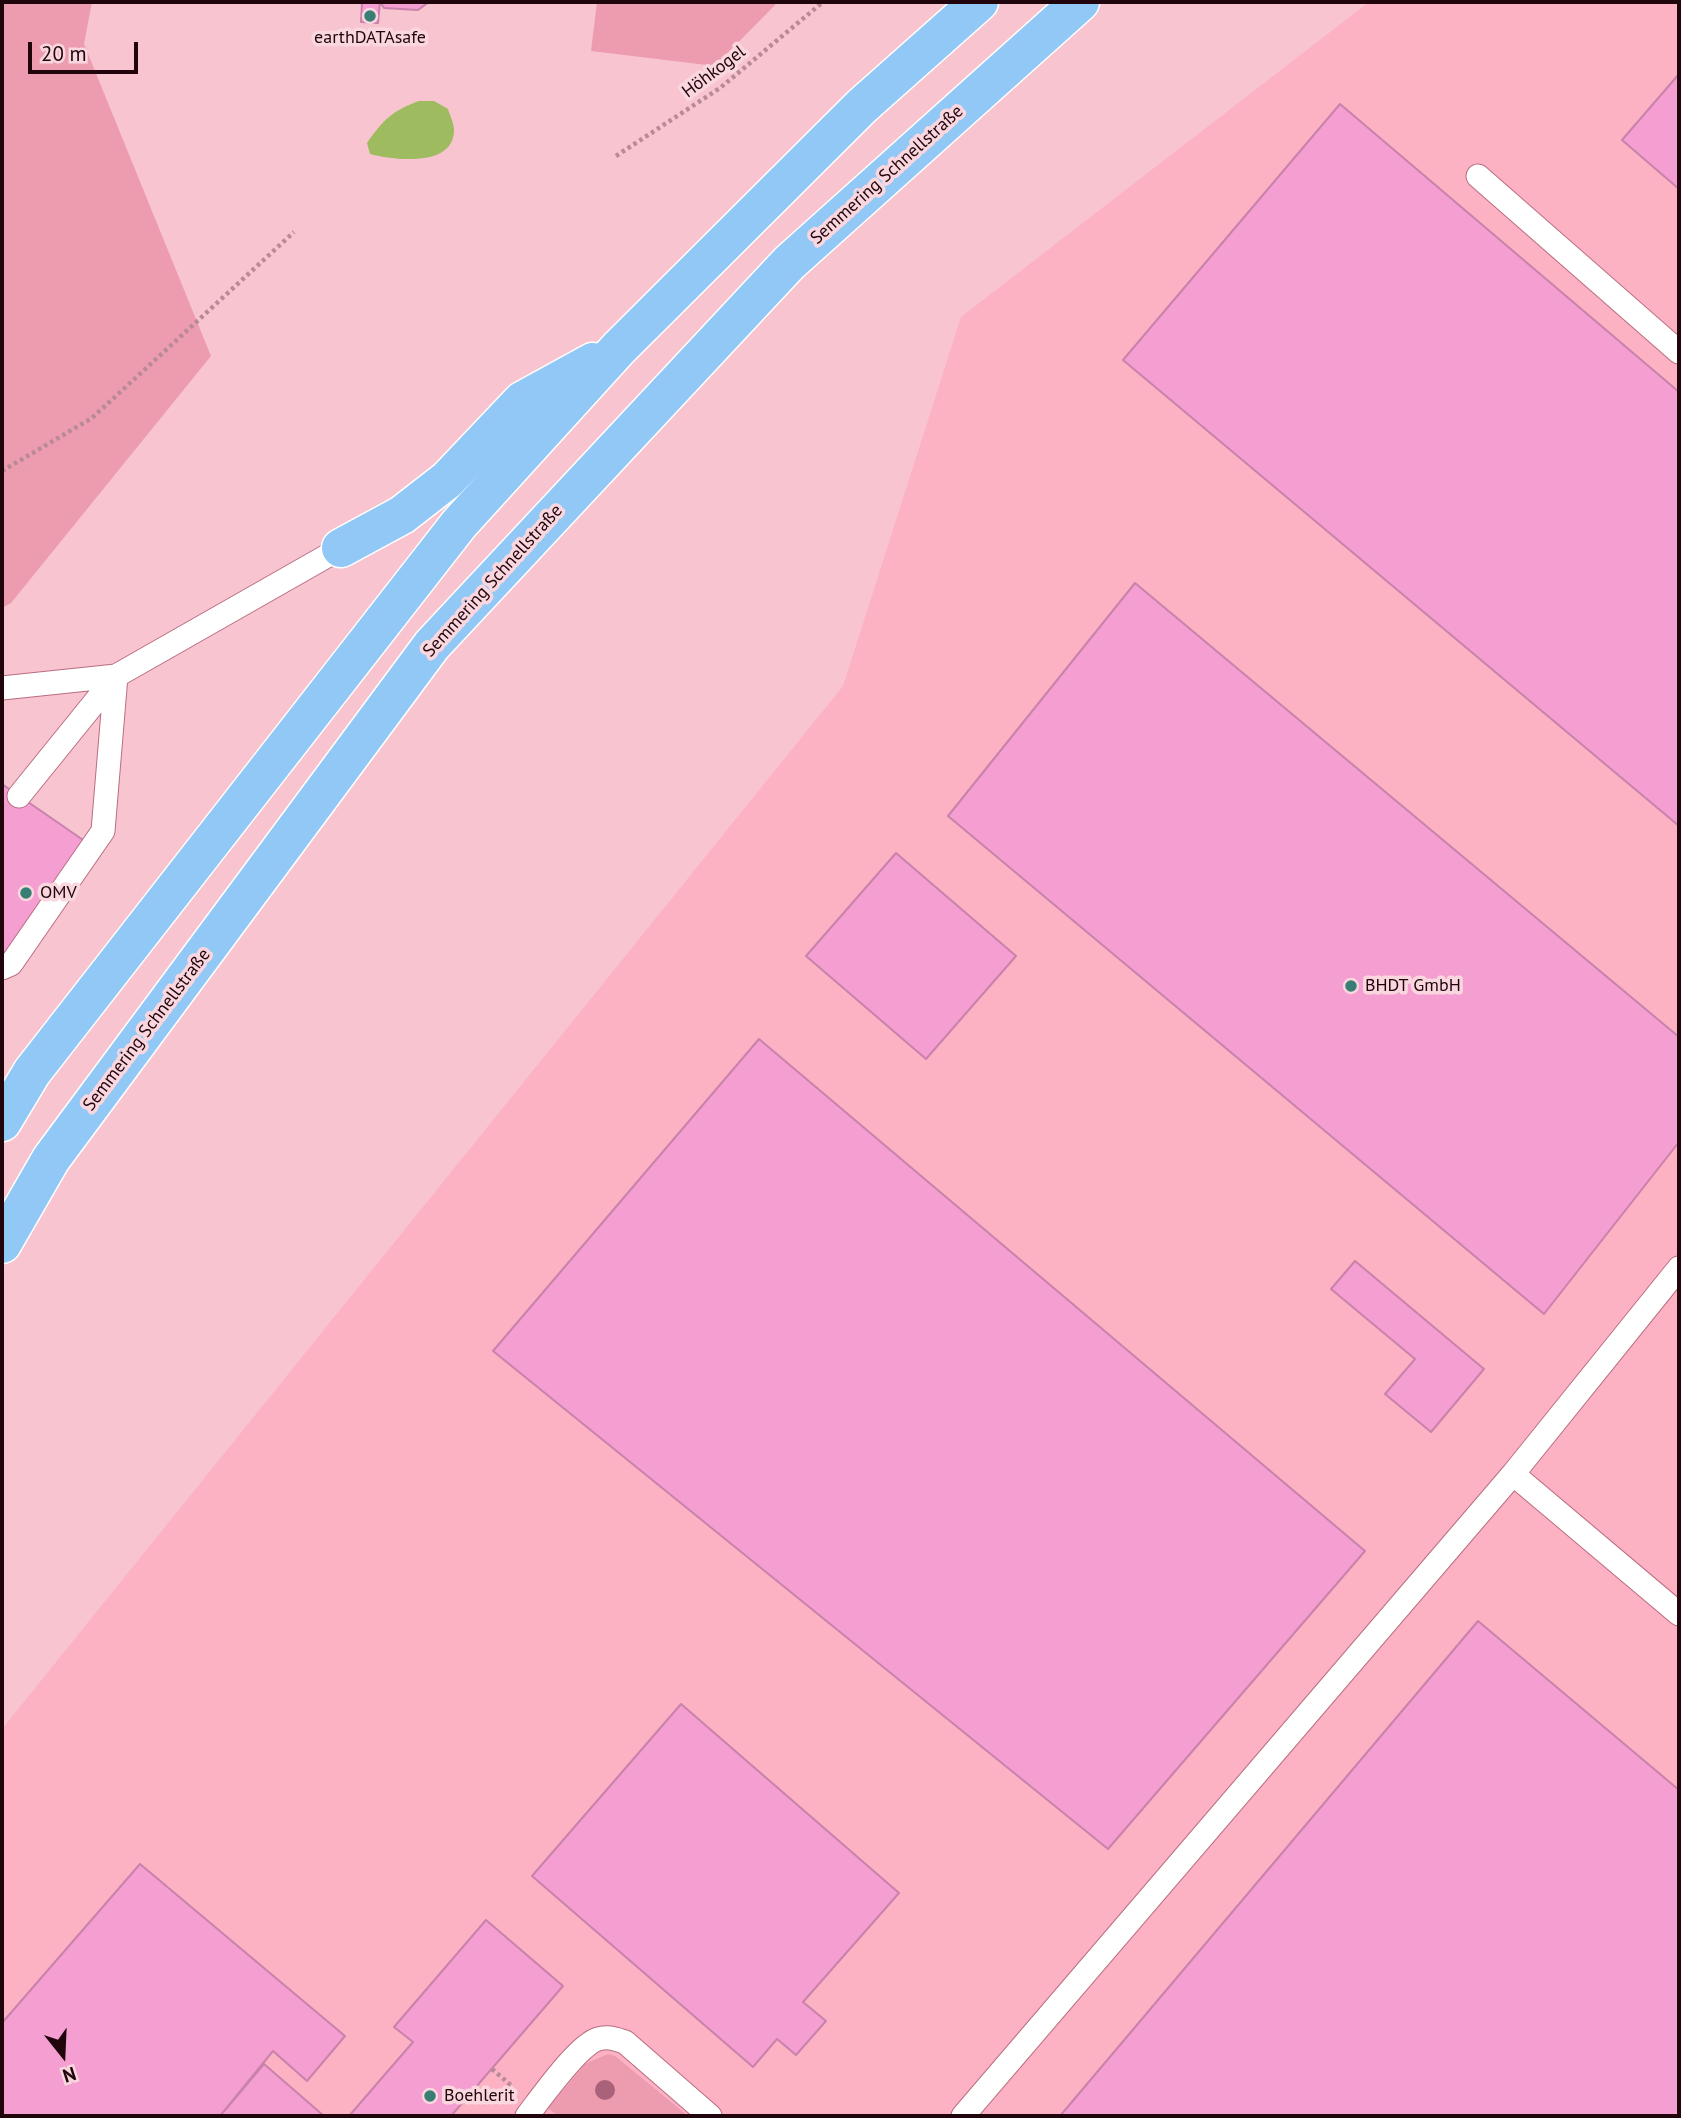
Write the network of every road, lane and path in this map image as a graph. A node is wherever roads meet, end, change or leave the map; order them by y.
1 (823, 2) edge
2 (979, 2) edge
3 (1080, 2) edge
4 (616, 156) dead end
5 (1478, 176) dead end
6 (294, 232) dead end
7 (619, 348) junction
8 (1679, 352) edge
9 (2, 471) edge
10 (341, 548) joint
11 (116, 676) junction
12 (2, 688) edge
13 (19, 796) dead end
14 (9, 958) edge
15 (2, 1122) edge
16 (2, 1244) edge
17 (1679, 1268) edge
18 (1513, 1474) junction
19 (1679, 1614) edge
20 (527, 2116) edge
21 (710, 2116) edge
22 (963, 2116) edge

1 - 4 path, Höhkogel
2 - 7 highway
3 - 16 highway, Semmering Schnellstraße
5 - 8 lane
6 - 9 path
7 - 10 highway
7 - 15 highway
10 - 11 lane
11 - 12 lane
11 - 13 lane
11 - 14 lane
17 - 18 lane
18 - 19 lane
18 - 22 lane
20 - 21 lane

